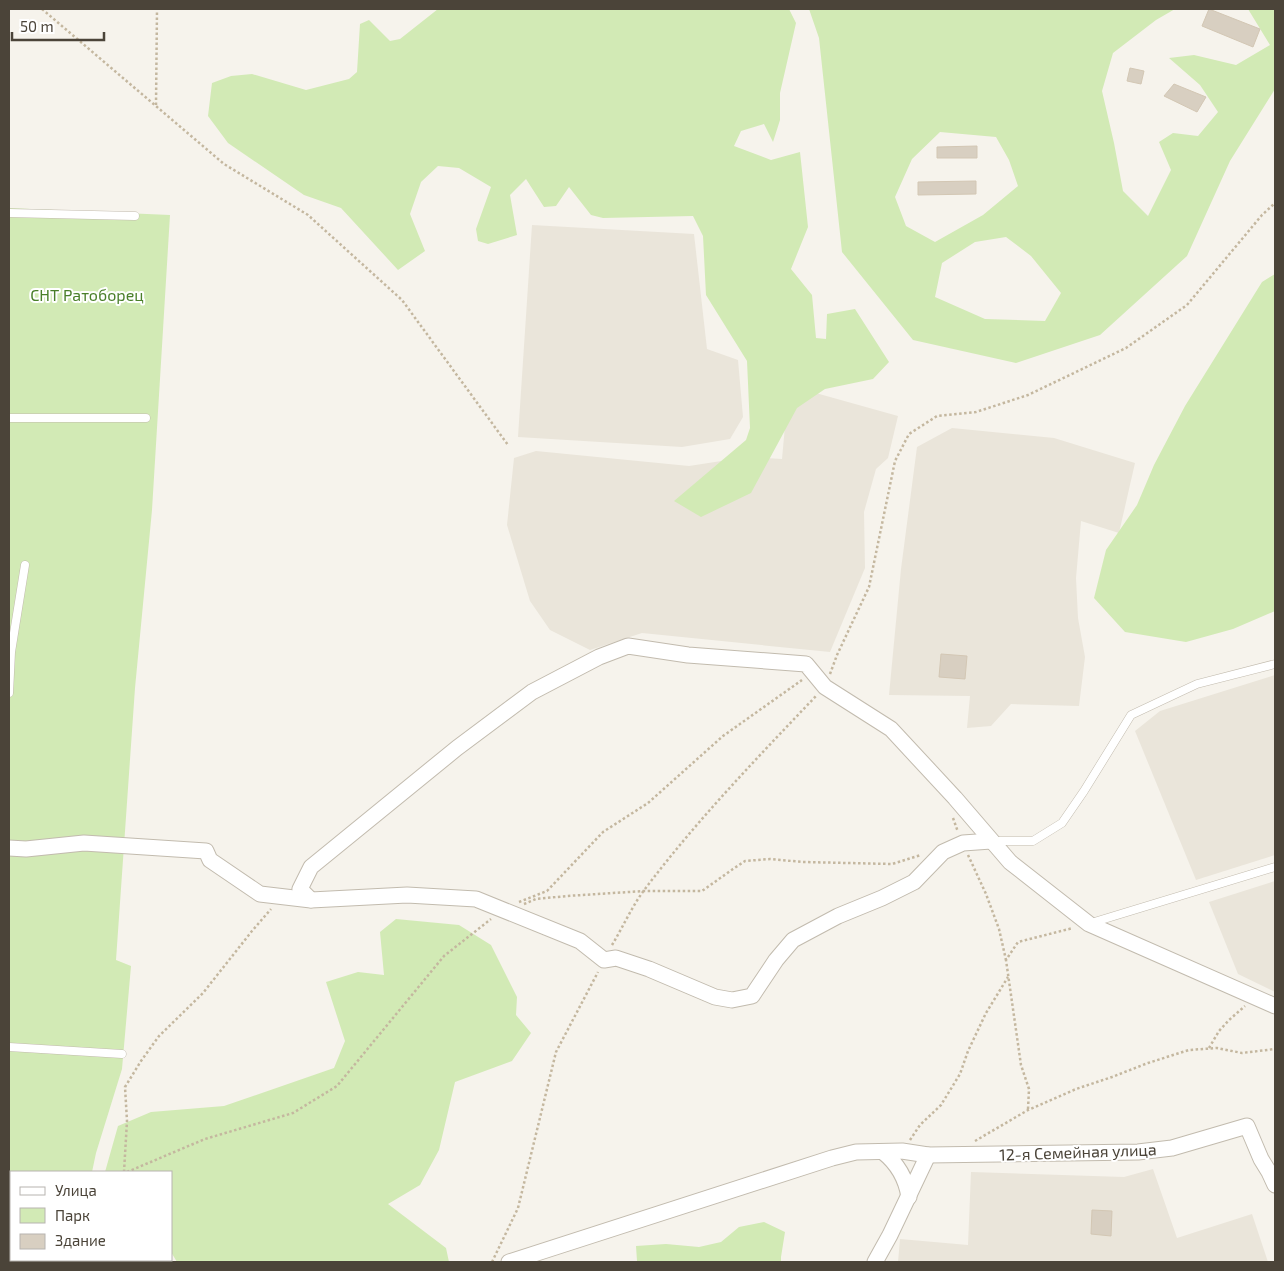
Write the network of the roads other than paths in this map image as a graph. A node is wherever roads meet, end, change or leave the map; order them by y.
1 (9, 213) edge
2 (135, 216) dead end
3 (9, 418) edge
4 (146, 418) dead end
5 (25, 565) dead end
6 (10, 652) edge
7 (1275, 664) edge
8 (9, 693) edge
9 (991, 841) junction
10 (9, 848) edge
11 (1275, 867) edge
12 (311, 900) junction
13 (1088, 924) junction
14 (1275, 1006) edge
15 (9, 1047) edge
16 (122, 1054) dead end
17 (883, 1152) junction
18 (928, 1155) junction
19 (1275, 1185) edge
20 (908, 1197) junction
21 (508, 1262) edge
22 (875, 1262) edge

1 - 2 lane
3 - 4 lane
5 - 6 lane
6 - 8 lane
7 - 9 lane
9 - 12 street
9 - 12 street
9 - 13 street
10 - 12 street
11 - 13 lane
13 - 14 street
15 - 16 lane
17 - 18 street
17 - 20 street
17 - 21 street
18 - 19 street, 12-я Семейная улица
18 - 20 street
20 - 22 street

